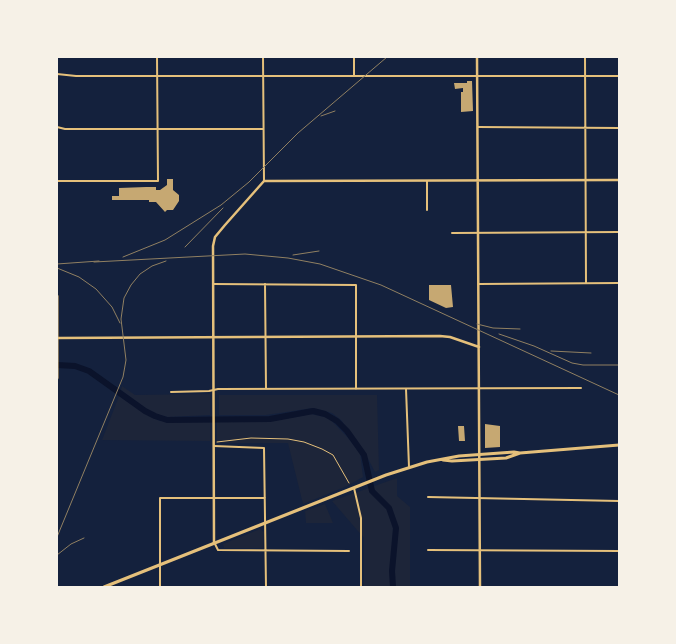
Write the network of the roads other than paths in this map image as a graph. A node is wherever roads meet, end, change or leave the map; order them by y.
1 (157, 57) edge
2 (263, 57) edge
3 (354, 57) edge
4 (477, 57) edge
5 (585, 57) edge
6 (57, 74) edge
7 (354, 75) junction
8 (158, 76) junction
9 (263, 76) junction
10 (477, 76) junction
11 (585, 76) junction
12 (619, 76) edge
13 (57, 127) edge
14 (478, 127) junction
15 (585, 128) junction
16 (619, 128) edge
17 (158, 129) junction
18 (263, 129) junction
19 (427, 180) junction
20 (478, 180) junction
21 (586, 180) junction
22 (619, 180) edge
23 (57, 181) edge
24 (264, 181) junction
25 (427, 210) dead end
26 (586, 232) junction
27 (619, 232) edge
28 (452, 233) dead end
29 (478, 233) junction
30 (619, 283) edge
31 (213, 284) junction
32 (265, 284) junction
33 (479, 284) junction
34 (586, 284) junction
35 (57, 296) edge
36 (213, 337) junction
37 (266, 337) junction
38 (356, 337) junction
39 (57, 338) edge
40 (479, 347) junction
41 (57, 351) edge
42 (57, 377) edge
43 (480, 388) junction
44 (581, 388) dead end
45 (266, 389) junction
46 (356, 389) junction
47 (406, 389) junction
48 (214, 390) junction
49 (171, 392) dead end
50 (214, 445) junction
51 (619, 445) edge
52 (520, 453) junction
53 (479, 454) junction
54 (441, 460) junction
55 (480, 460) junction
56 (409, 467) junction
57 (355, 488) junction
58 (428, 497) dead end
59 (265, 498) junction
60 (480, 498) junction
61 (214, 499) junction
62 (619, 501) edge
63 (265, 522) junction
64 (214, 543) junction
65 (428, 550) dead end
66 (480, 550) junction
67 (266, 551) junction
68 (349, 551) dead end
69 (619, 551) edge
70 (160, 564) junction
71 (104, 587) edge
72 (160, 587) edge
73 (266, 587) edge
74 (361, 587) edge
75 (480, 587) edge

1 - 8 street
2 - 9 street
3 - 7 street
4 - 10 street
5 - 11 street
6 - 8 street
7 - 9 street
7 - 10 street
8 - 9 street
8 - 17 street
9 - 18 street
10 - 11 street
10 - 14 street
11 - 12 street
11 - 15 street
13 - 17 street
14 - 15 street
14 - 20 street
15 - 16 street
15 - 21 street
17 - 18 street
17 - 23 street
18 - 24 street
19 - 20 street
19 - 24 street
19 - 25 street
20 - 21 street
20 - 29 street
21 - 22 street
21 - 26 street
24 - 31 street
26 - 27 street
26 - 29 street
26 - 34 street
28 - 29 street
29 - 33 street
30 - 34 street
31 - 32 street
31 - 36 street
32 - 37 street
32 - 38 street
33 - 34 street
33 - 40 street
35 - 39 main road
36 - 37 street
36 - 39 street
36 - 48 street
37 - 38 street
37 - 45 street
38 - 40 street
38 - 46 street
39 - 41 main road
40 - 43 street
41 - 42 main road
43 - 44 street
43 - 47 street
43 - 53 street
45 - 46 street
45 - 48 street
46 - 47 street
47 - 56 street
48 - 49 street
48 - 50 street
50 - 59 street
50 - 61 street
51 - 52 main road
52 - 53 main road
52 - 55 main road
53 - 54 main road
53 - 55 street
54 - 55 main road
54 - 56 main road
55 - 60 street
56 - 57 main road
57 - 63 main road
57 - 74 street
58 - 60 street
59 - 61 street
59 - 63 street
60 - 62 street
60 - 66 street
61 - 64 street
61 - 70 street
63 - 64 main road
63 - 67 street
64 - 67 street
64 - 70 main road
65 - 66 street
66 - 69 street
66 - 75 street
67 - 68 street
67 - 73 street
70 - 71 main road
70 - 72 street

